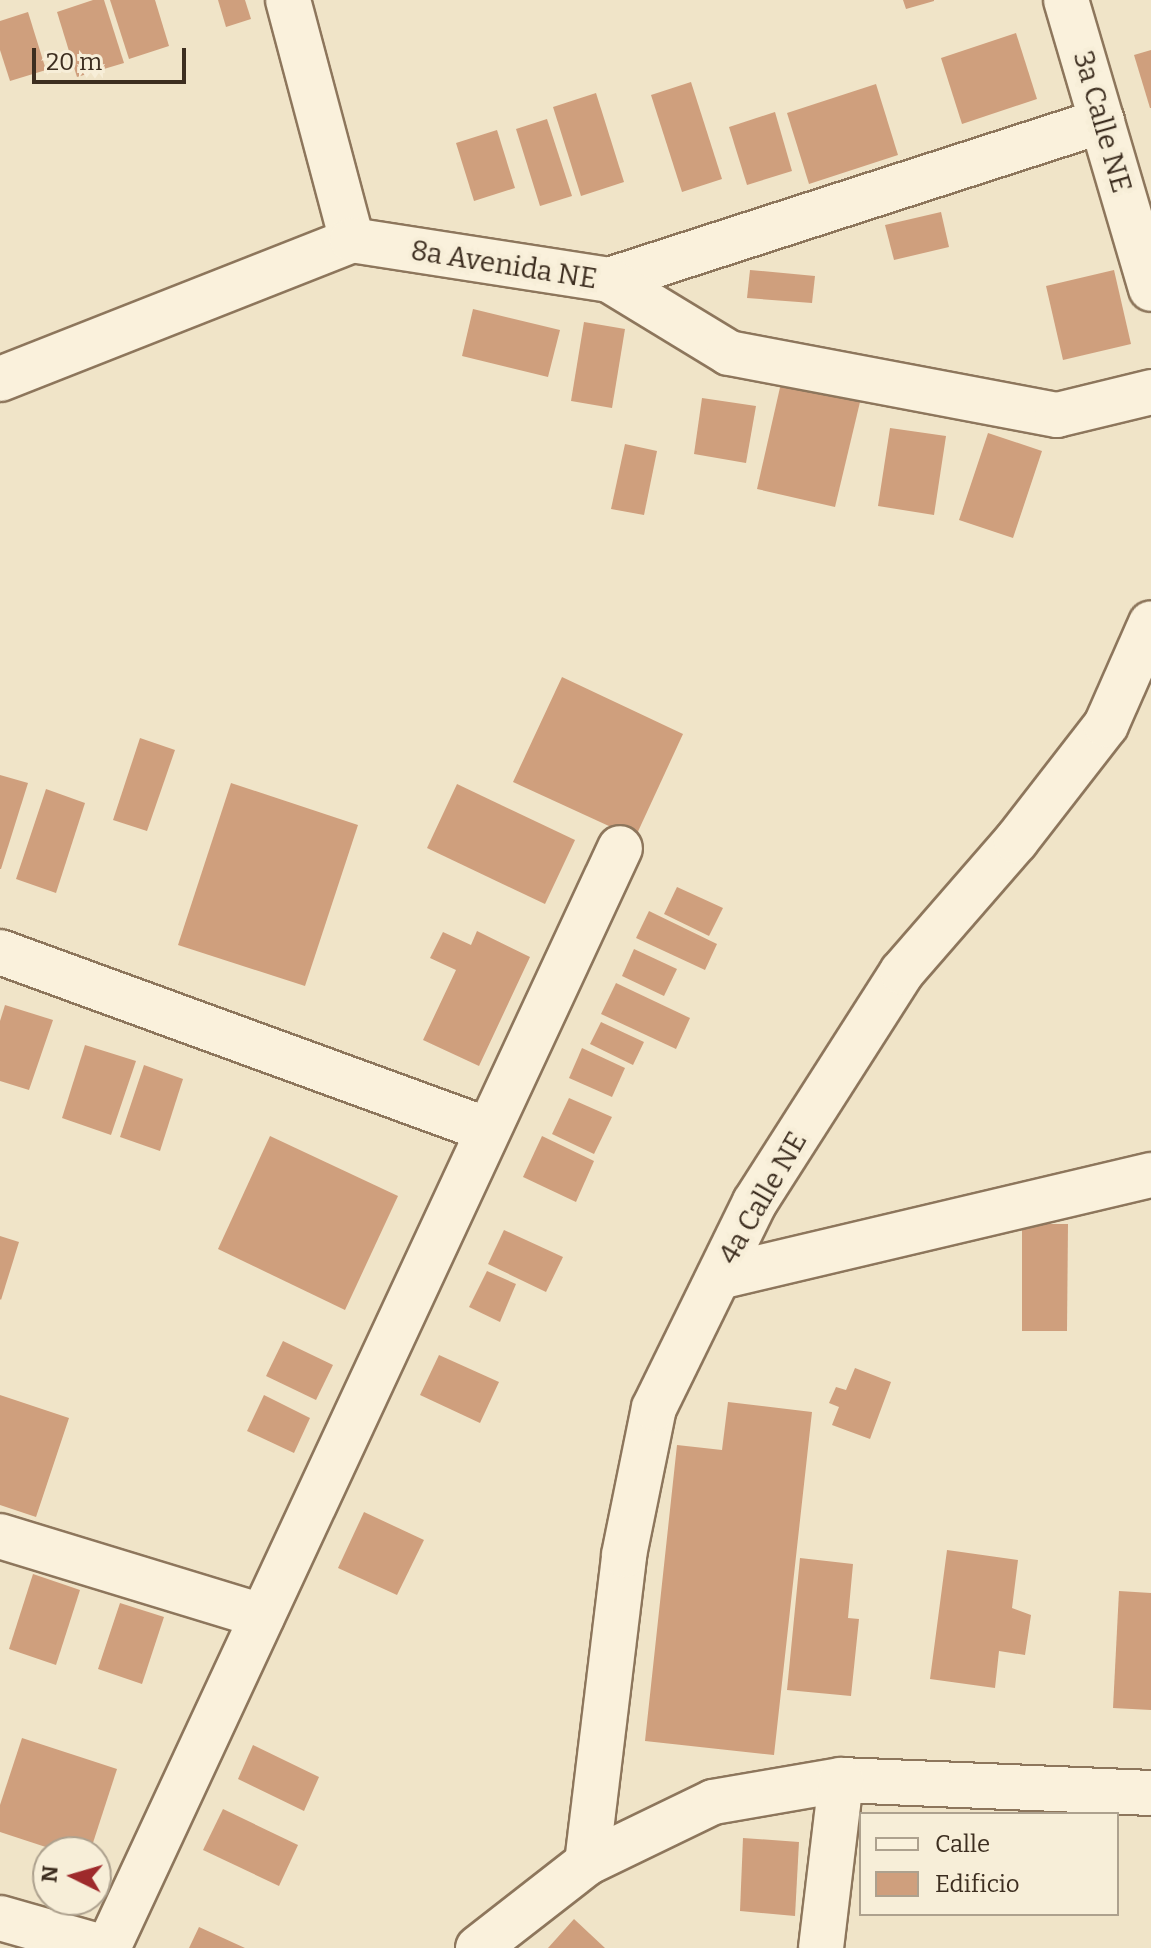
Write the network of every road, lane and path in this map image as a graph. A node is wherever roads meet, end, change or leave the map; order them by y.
1 (288, 0) edge
2 (1066, 0) edge
3 (1102, 121) junction
4 (352, 240) junction
5 (609, 280) junction
6 (1151, 289) edge
7 (0, 379) edge
8 (1151, 392) edge
9 (1151, 623) edge
10 (620, 848) dead end
11 (0, 952) edge
12 (488, 1130) junction
13 (1151, 1175) edge
14 (719, 1277) junction
15 (0, 1536) edge
16 (262, 1616) junction
17 (841, 1780) junction
18 (1151, 1793) edge
19 (587, 1863) junction
20 (0, 1918) edge
21 (106, 1948) edge
22 (478, 1948) edge
23 (821, 1948) edge

1 - 4 street
2 - 3 street, 3a Calle NE
3 - 5 street
3 - 6 street, 3a Calle NE
4 - 5 street, 8a Avenida NE
4 - 7 street
5 - 8 street, 8a Avenida NE
9 - 14 street, 4a Calle NE
10 - 12 street
11 - 12 street
12 - 16 street
13 - 14 street
14 - 19 street, 4a Calle NE
15 - 16 street
16 - 21 street
17 - 18 street
17 - 19 street
17 - 23 street
19 - 22 street
20 - 21 street

